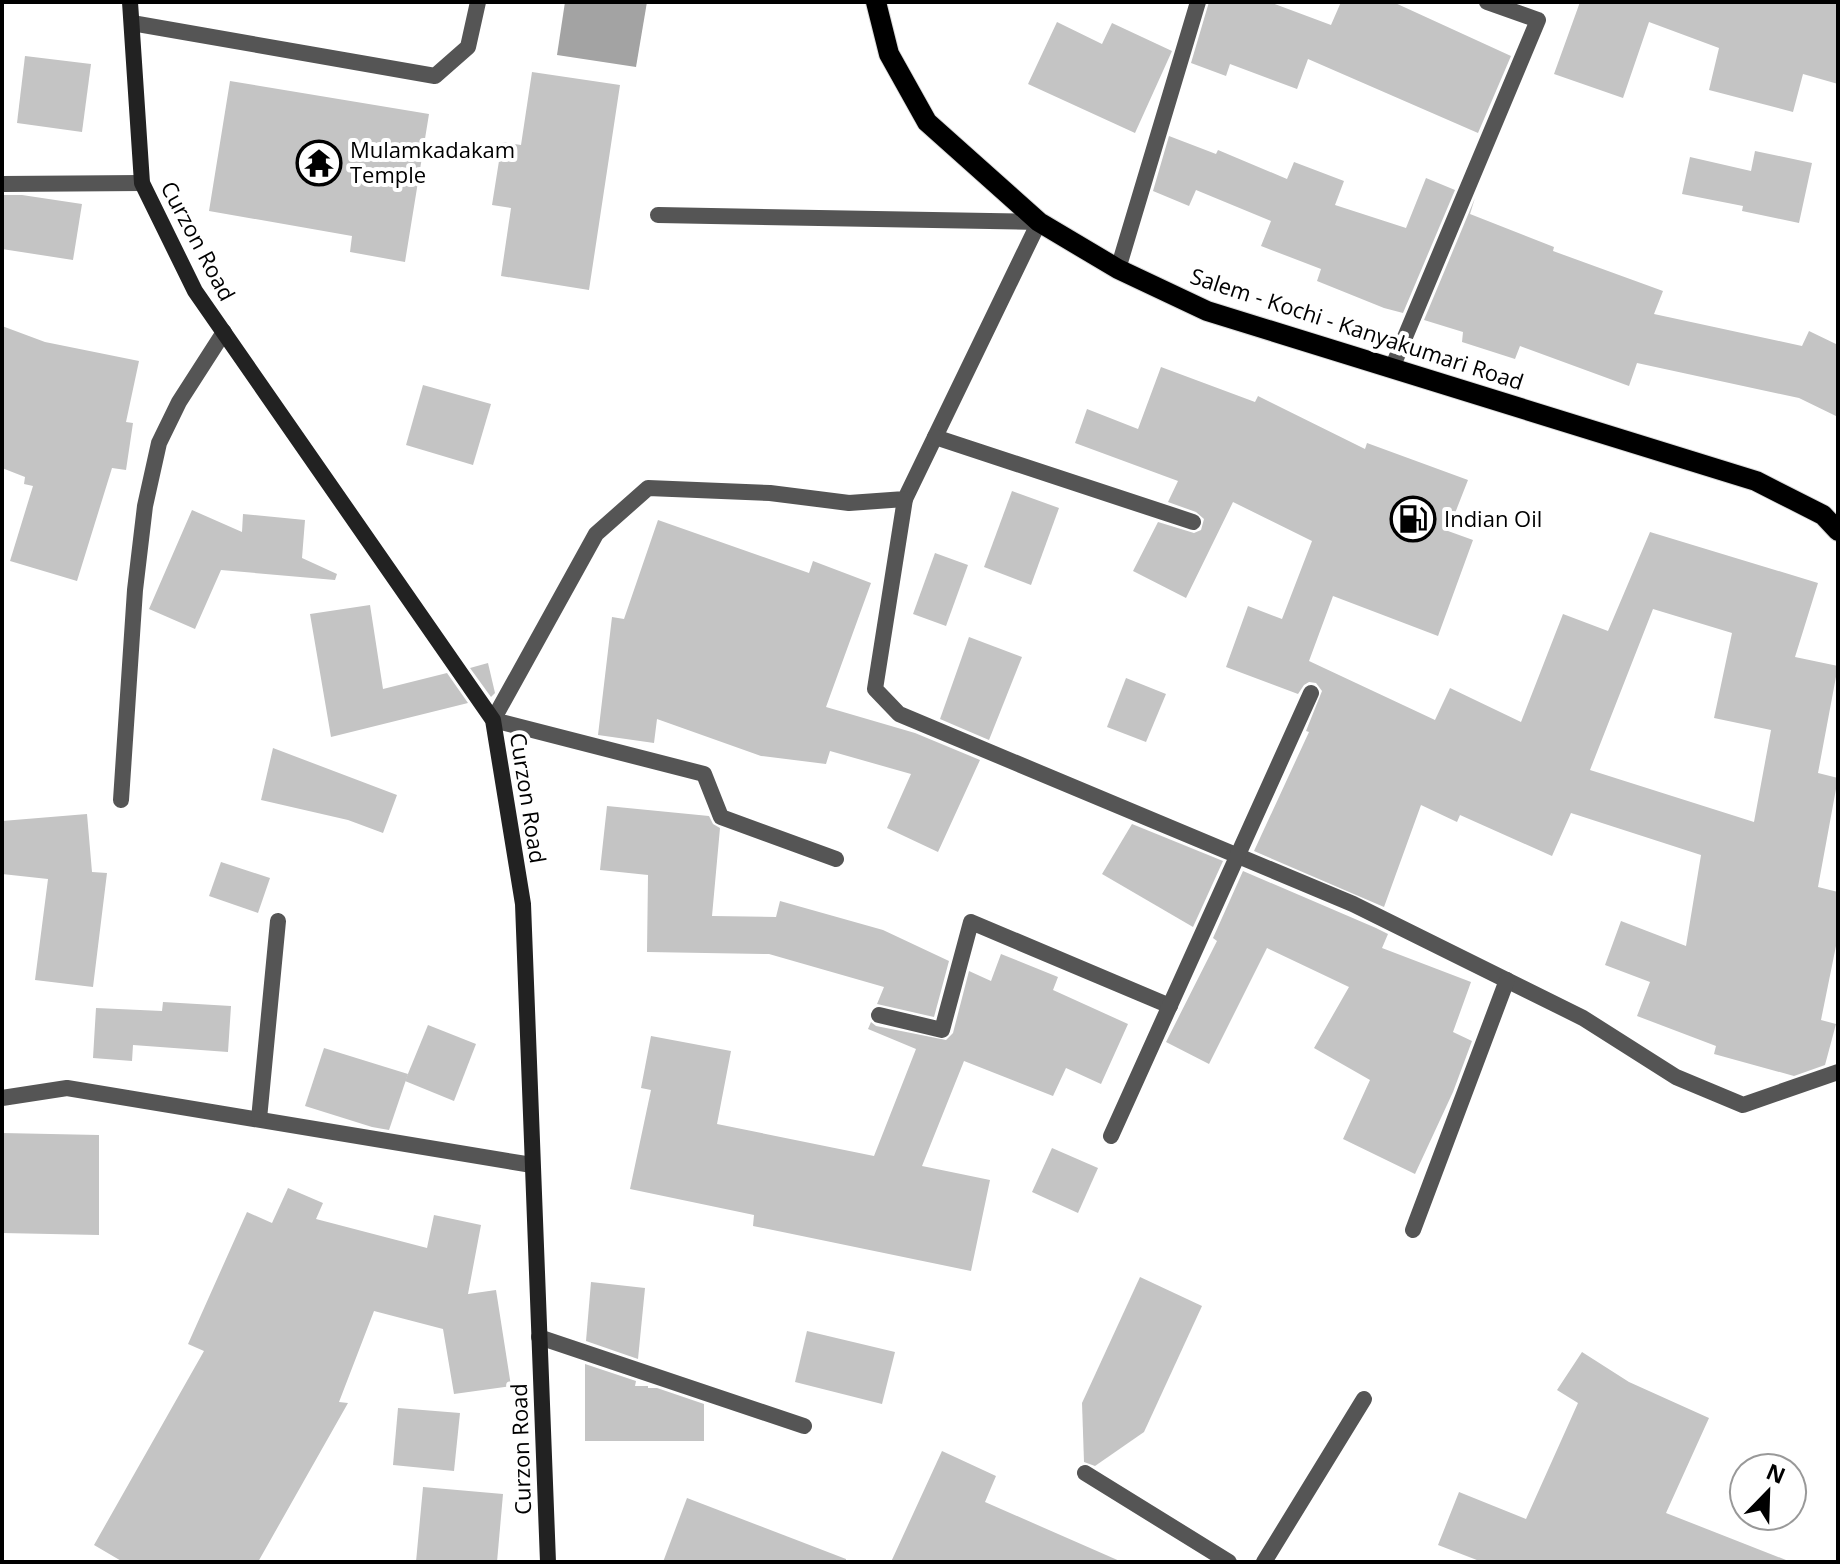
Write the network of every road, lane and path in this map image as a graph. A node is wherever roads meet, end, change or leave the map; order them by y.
1 (130, 2) edge
2 (478, 2) edge
3 (876, 2) edge
4 (1198, 2) edge
5 (1487, 2) edge
6 (132, 23) junction
7 (142, 183) junction
8 (2, 184) edge
9 (658, 215) dead end
10 (1039, 222) junction
11 (1118, 269) junction
12 (224, 332) junction
13 (1392, 368) junction
14 (935, 437) junction
15 (905, 499) junction
16 (1193, 522) dead end
17 (1838, 531) edge
18 (1311, 693) dead end
19 (493, 720) junction
20 (121, 800) dead end
21 (1238, 855) junction
22 (836, 859) dead end
23 (278, 921) dead end
24 (1507, 980) junction
25 (1170, 1006) junction
26 (879, 1015) dead end
27 (1838, 1072) edge
28 (2, 1098) edge
29 (259, 1119) junction
30 (1111, 1136) dead end
31 (532, 1165) junction
32 (1413, 1230) dead end
33 (539, 1337) junction
34 (1364, 1399) dead end
35 (804, 1426) dead end
36 (1085, 1473) dead end
37 (548, 1562) edge
38 (1229, 1562) edge
39 (1264, 1562) edge

1 - 6 main road, Curzon Road
2 - 6 street
3 - 10 main road, Salem - Kochi - Kanyakumari Road
4 - 11 street
5 - 13 street
6 - 7 main road, Curzon Road
7 - 8 street
7 - 12 main road, Curzon Road
9 - 10 street
10 - 11 main road, Salem - Kochi - Kanyakumari Road
10 - 14 street
11 - 13 main road, Salem - Kochi - Kanyakumari Road
12 - 19 main road, Curzon Road
12 - 20 street
13 - 17 main road, Salem - Kochi - Kanyakumari Road
14 - 15 street
14 - 16 street
15 - 19 street
15 - 21 street
18 - 21 street
19 - 22 street
19 - 31 main road, Curzon Road
21 - 24 street
21 - 25 street
23 - 29 street
24 - 27 street
24 - 32 street
25 - 26 street
25 - 30 street
28 - 29 street
29 - 31 street
31 - 33 main road, Curzon Road
33 - 35 street
33 - 37 main road, Curzon Road
34 - 39 street
36 - 38 street

